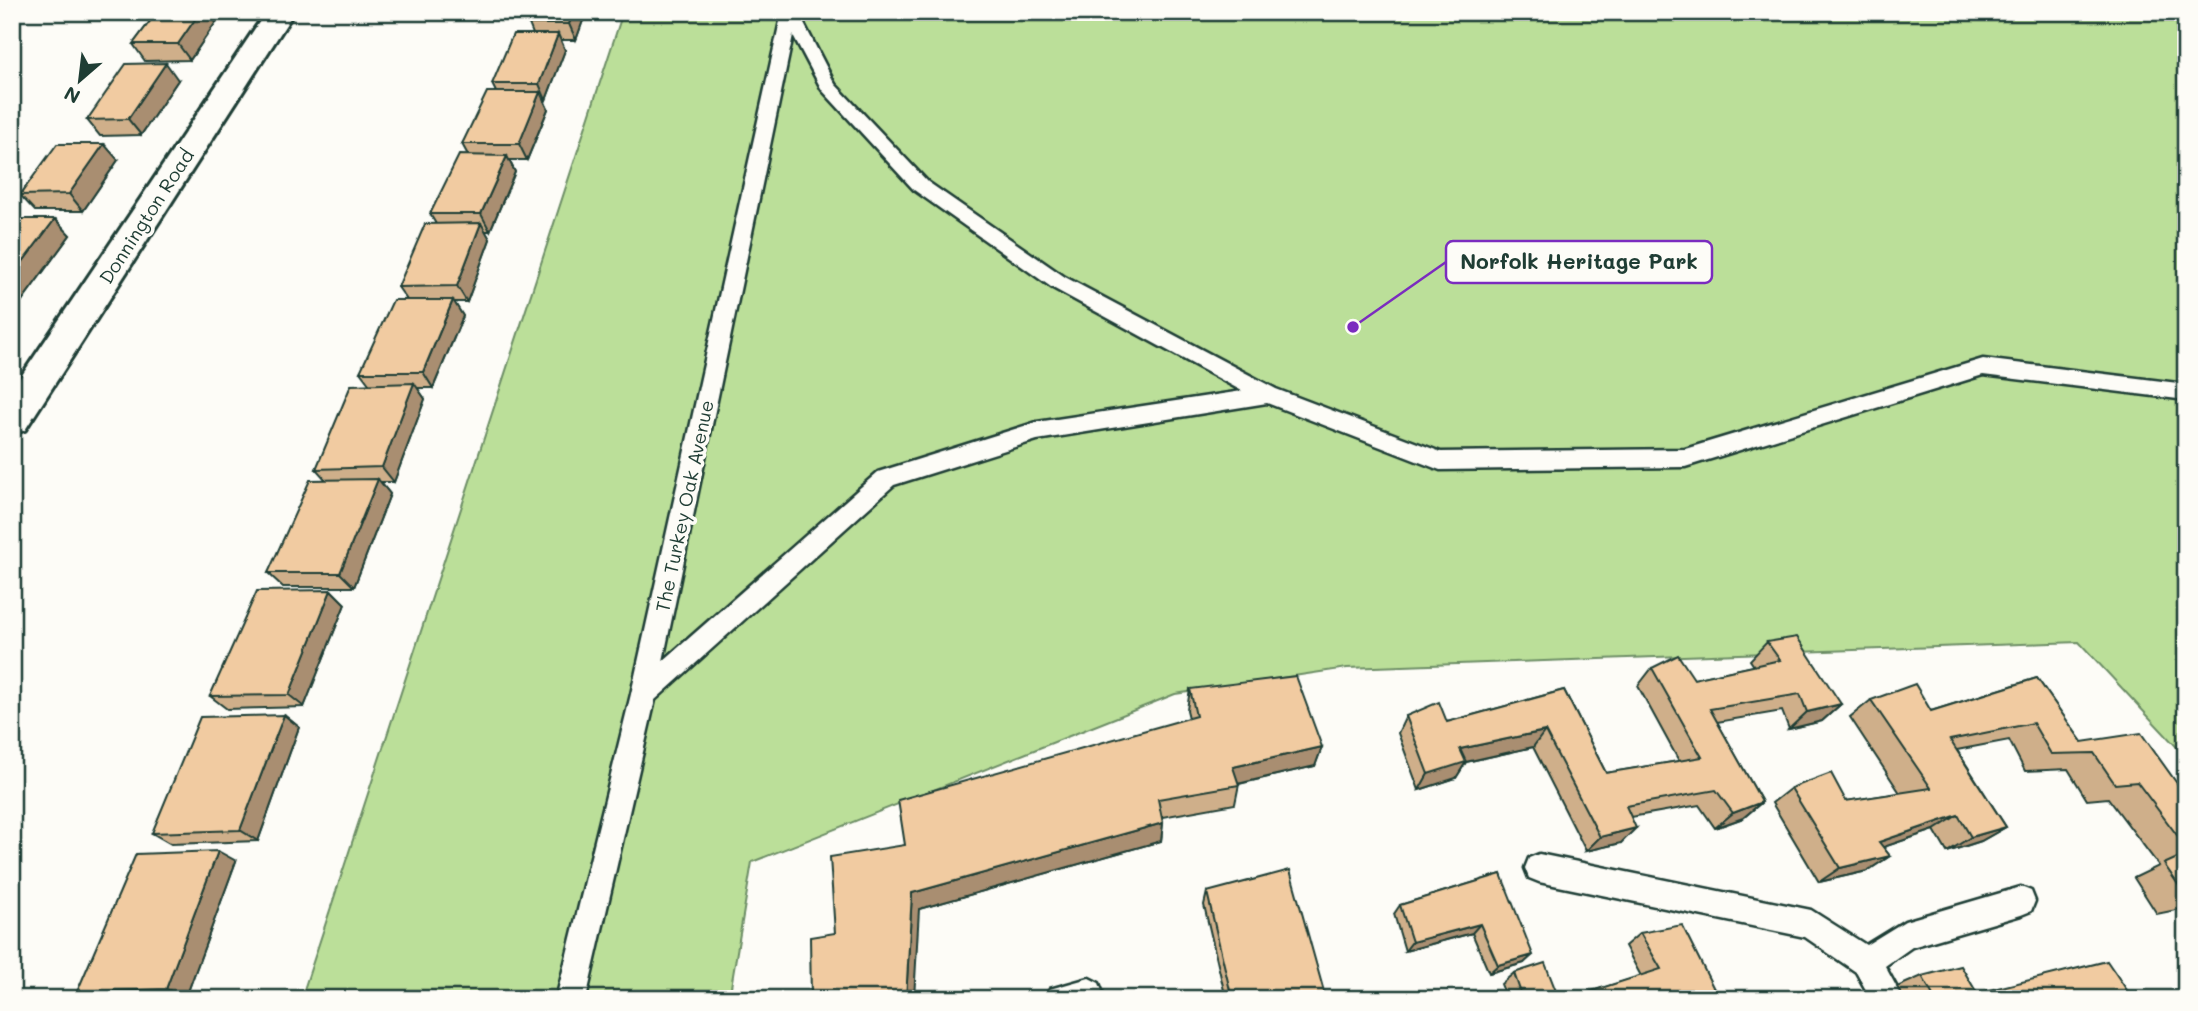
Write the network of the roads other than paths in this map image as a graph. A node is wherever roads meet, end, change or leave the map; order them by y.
1 (279, 12) edge
2 (790, 12) edge
3 (2186, 392) edge
4 (1268, 395) junction
5 (12, 420) edge
6 (644, 694) junction
7 (1539, 868) dead end
8 (2021, 901) dead end
9 (1866, 962) junction
10 (571, 999) edge
11 (1060, 999) edge
12 (1090, 999) edge
13 (1888, 999) edge

1 - 5 street, Donnington Road
2 - 4 lane
2 - 6 lane, The Turkey Oak Avenue
3 - 4 lane
4 - 6 lane
6 - 10 lane, The Turkey Oak Avenue
7 - 9 lane
8 - 9 lane
9 - 13 lane
11 - 12 lane

